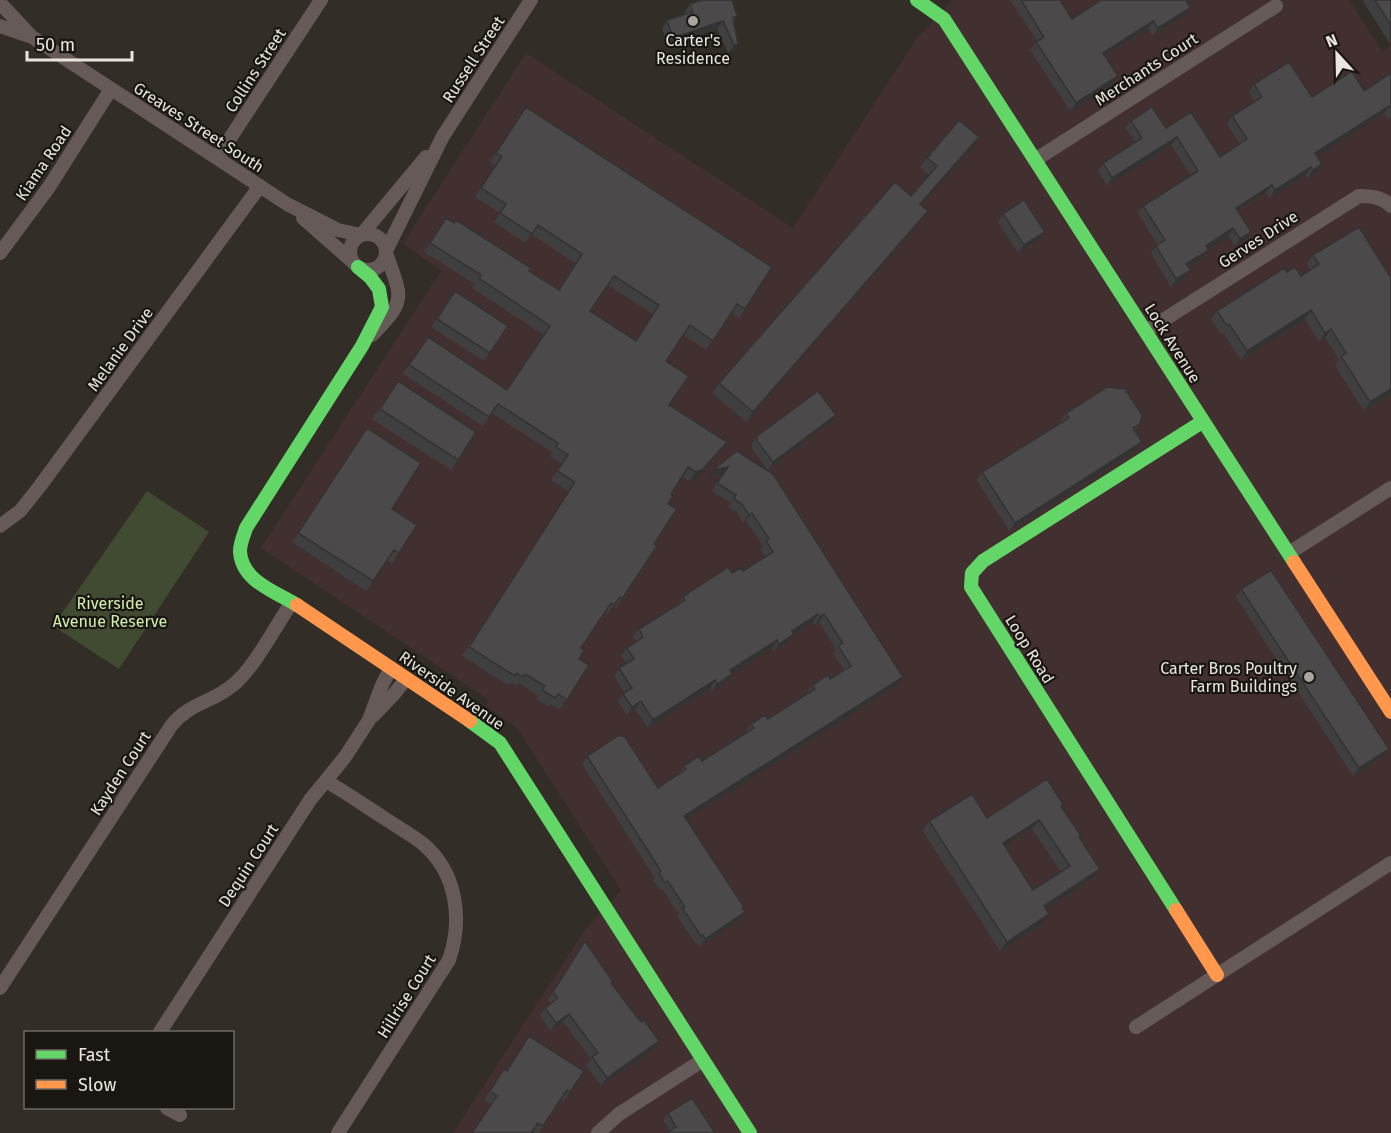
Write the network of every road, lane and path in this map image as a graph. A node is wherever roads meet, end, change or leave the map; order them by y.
1 (531, 0) edge
2 (917, 0) edge
3 (315, 2) edge
4 (0, 3) edge
5 (1276, 6) dead end
6 (0, 26) edge
7 (32, 37) junction
8 (111, 89) junction
9 (443, 136) junction
10 (217, 158) junction
11 (1035, 160) junction
12 (260, 186) junction
13 (287, 204) junction
14 (1391, 206) edge
15 (361, 235) junction
16 (386, 252) junction
17 (0, 253) edge
18 (355, 264) junction
19 (1146, 331) junction
20 (362, 346) junction
21 (1203, 422) junction
22 (1391, 488) edge
23 (0, 526) edge
24 (1289, 553) junction
25 (292, 602) junction
26 (391, 668) junction
27 (406, 679) junction
28 (1391, 712) edge
29 (369, 720) junction
30 (326, 781) junction
31 (1391, 863) edge
32 (1217, 975) junction
33 (0, 988) edge
34 (1136, 1027) dead end
35 (161, 1031) edge
36 (703, 1060) junction
37 (170, 1109) edge
38 (180, 1115) dead end
39 (338, 1133) edge
40 (598, 1133) edge
41 (750, 1133) edge

1 - 9 street, Russell Street
2 - 11 street, Lock Avenue
3 - 10 street, Collins Street
4 - 7 street, Greaves Street South
5 - 11 street, Merchants Court
6 - 7 street, Greaves Street South
7 - 8 street, Greaves Street South
8 - 10 street, Greaves Street South
8 - 17 street, Kiama Road
9 - 15 street, Russell Street
9 - 16 street, Russell Street
10 - 12 street, Greaves Street South
11 - 19 street, Lock Avenue
12 - 13 street, Greaves Street South
12 - 23 street, Melanie Drive
13 - 15 street, Greaves Street South
13 - 18 street, Greaves Street South
14 - 19 street, Gerves Drive
15 - 16 street
15 - 18 street
16 - 18 street
16 - 20 street, Riverside Avenue
18 - 20 street, Riverside Avenue
19 - 21 street, Lock Avenue
20 - 25 street, Riverside Avenue
21 - 24 street, Lock Avenue
21 - 32 street, Loop Road
22 - 24 street
24 - 28 street, Lock Avenue
25 - 26 street, Riverside Avenue
25 - 33 street, Kayden Court
26 - 27 street, Riverside Avenue
26 - 29 street, Dequin Court
27 - 29 street, Dequin Court
27 - 36 street, Riverside Avenue
29 - 30 street, Dequin Court
30 - 35 street, Dequin Court
30 - 39 street, Hillrise Court
31 - 32 street
32 - 34 street
36 - 40 street
36 - 41 street, Riverside Avenue
37 - 38 street

